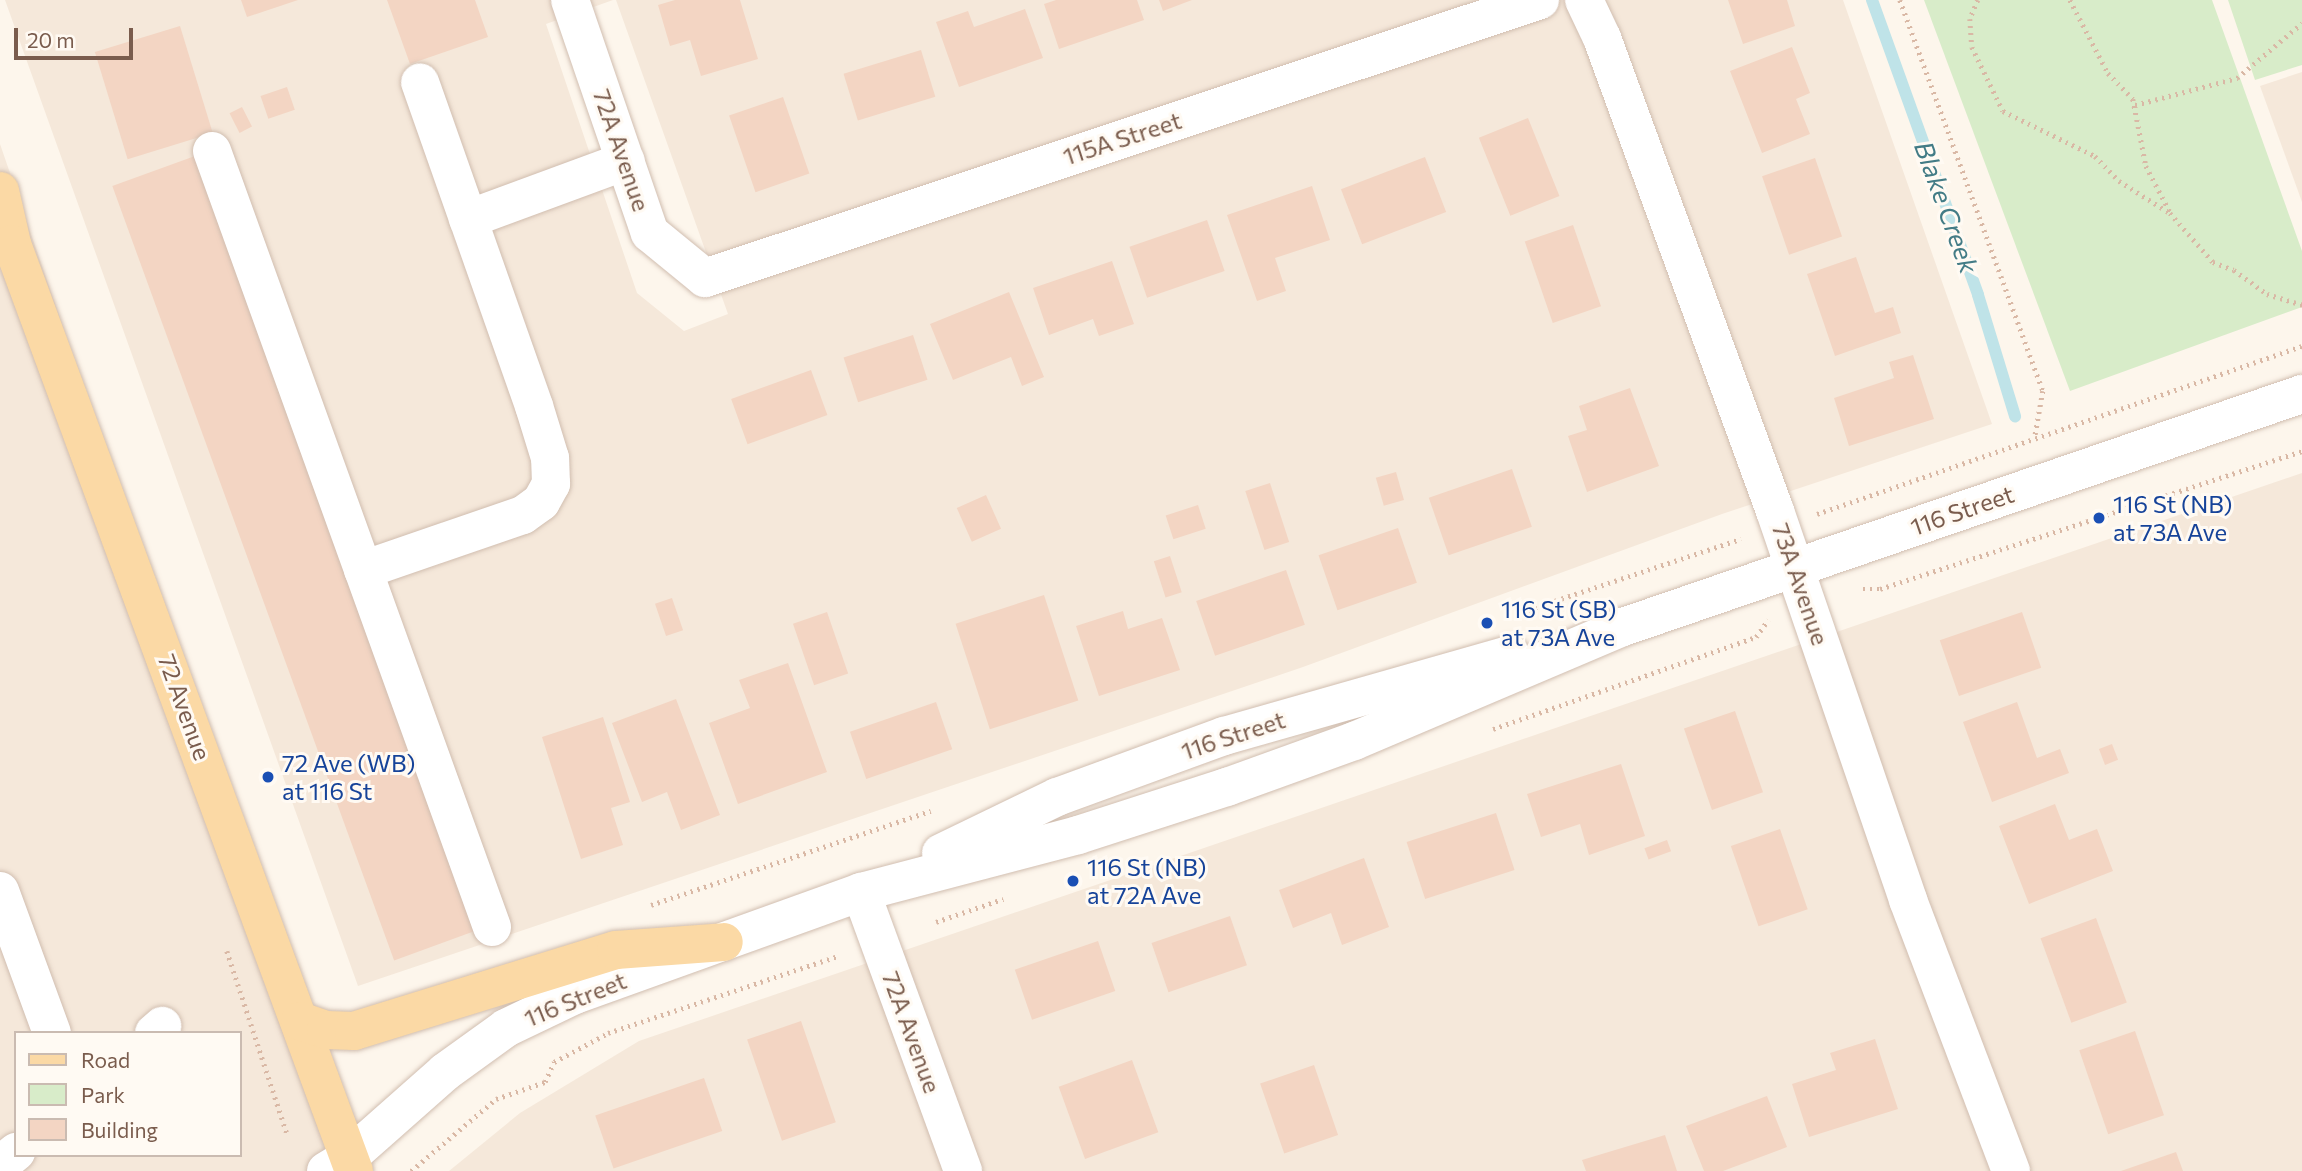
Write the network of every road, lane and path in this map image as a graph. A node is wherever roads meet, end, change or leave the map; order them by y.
1 (570, 0) edge
2 (1540, 0) edge
3 (1584, 0) edge
4 (1900, 0) edge
5 (1978, 0) edge
6 (2070, 0) edge
7 (2302, 23) edge
8 (420, 82) dead end
9 (2135, 105) junction
10 (212, 151) dead end
11 (626, 161) junction
12 (0, 191) edge
13 (2170, 213) junction
14 (468, 219) junction
15 (6, 235) edge
16 (705, 278) joint
17 (2302, 305) edge
18 (2302, 346) edge
19 (2302, 394) edge
20 (2035, 437) junction
21 (2302, 450) edge
22 (1817, 514) dead end
23 (1795, 566) junction
24 (363, 570) junction
25 (1858, 590) dead end
26 (0, 891) edge
27 (861, 892) junction
28 (492, 927) dead end
29 (724, 942) junction
30 (838, 956) dead end
31 (300, 1021) junction
32 (51, 1031) edge
33 (14, 1154) edge
34 (0, 1165) edge
35 (343, 1166) edge
36 (411, 1171) edge
37 (963, 1171) edge
38 (2011, 1171) edge

1 - 11 street, 72A Avenue
2 - 16 street, 115A Street
3 - 23 street, 73A Avenue
4 - 20 path
5 - 13 path
6 - 9 path
7 - 9 path
8 - 14 street
9 - 13 path
10 - 24 street
11 - 14 street
11 - 16 street, 72A Avenue
12 - 15 main road, 72 Avenue
13 - 17 path
14 - 24 street
15 - 31 main road, 72 Avenue
18 - 20 path
19 - 23 street, 116 Street
20 - 22 path
21 - 25 path
23 - 27 street, 116 Street
23 - 38 street, 73A Avenue
24 - 28 street
26 - 32 street
27 - 29 street, 116 Street
27 - 37 street, 72A Avenue
29 - 31 main road
29 - 35 street, 116 Street
30 - 36 path
31 - 35 main road, 72 Avenue
33 - 34 street

